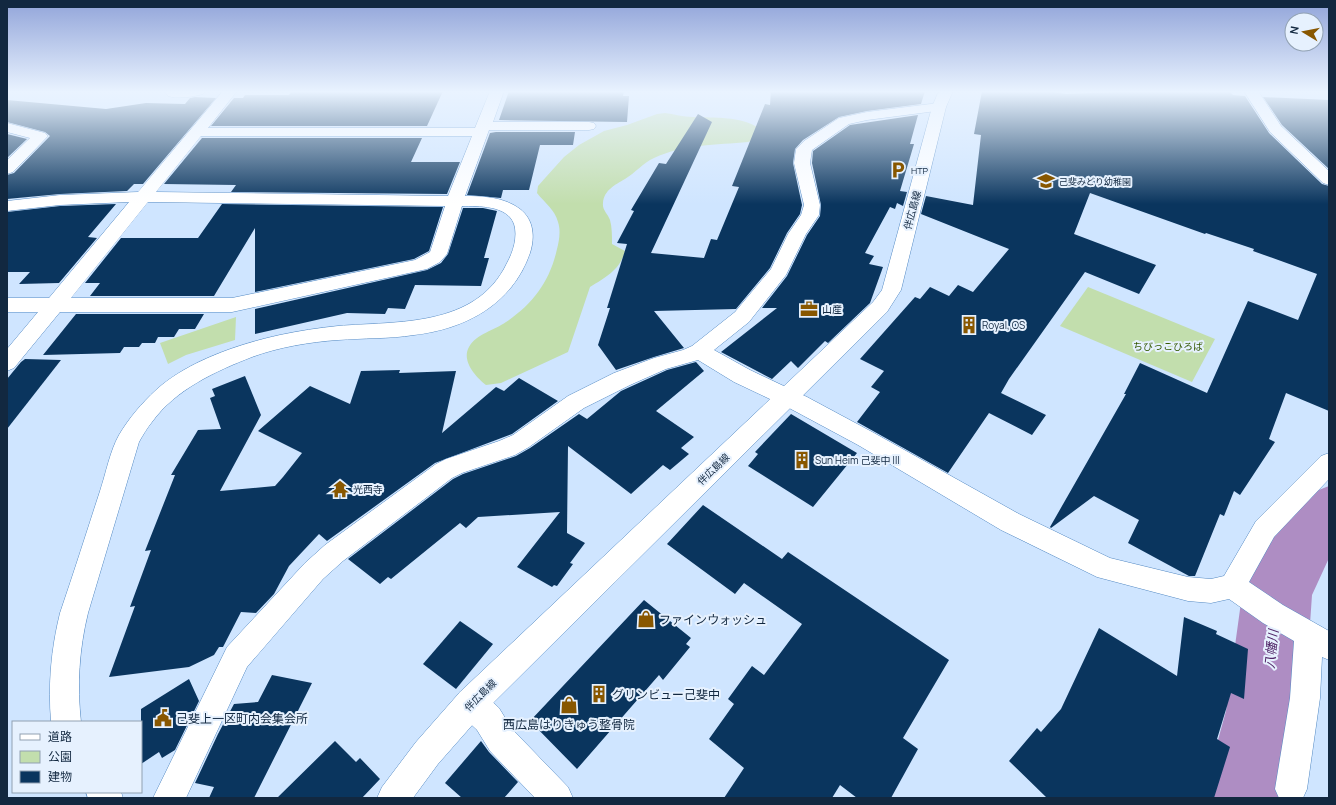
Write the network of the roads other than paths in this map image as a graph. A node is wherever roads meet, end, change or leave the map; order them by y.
1 (13, 129) edge
2 (199, 129) edge
3 (483, 129) junction
4 (498, 129) edge
5 (832, 129) edge
6 (935, 129) edge
7 (1275, 129) edge
8 (196, 132) junction
9 (7, 168) edge
10 (1329, 180) edge
11 (142, 197) junction
12 (455, 200) junction
13 (7, 206) edge
14 (7, 305) edge
15 (55, 305) junction
16 (699, 351) junction
17 (7, 363) edge
18 (786, 398) junction
19 (1329, 463) edge
20 (1232, 586) junction
21 (1312, 636) edge
22 (471, 703) junction
23 (66, 721) edge
24 (1291, 789) dead end
25 (169, 798) edge
26 (393, 798) edge
27 (557, 798) edge

1 - 9 street
2 - 8 street
3 - 4 street
3 - 8 street
3 - 12 street
5 - 16 street
6 - 18 street, 伴広島線
7 - 10 street
8 - 11 street
11 - 12 street
11 - 13 street
11 - 15 street
12 - 15 street
12 - 23 street
14 - 15 street
15 - 17 street
16 - 18 street
16 - 25 street
18 - 20 street
18 - 22 street, 伴広島線
19 - 20 street
20 - 21 street
21 - 24 street
22 - 26 street, 伴広島線
22 - 27 street

